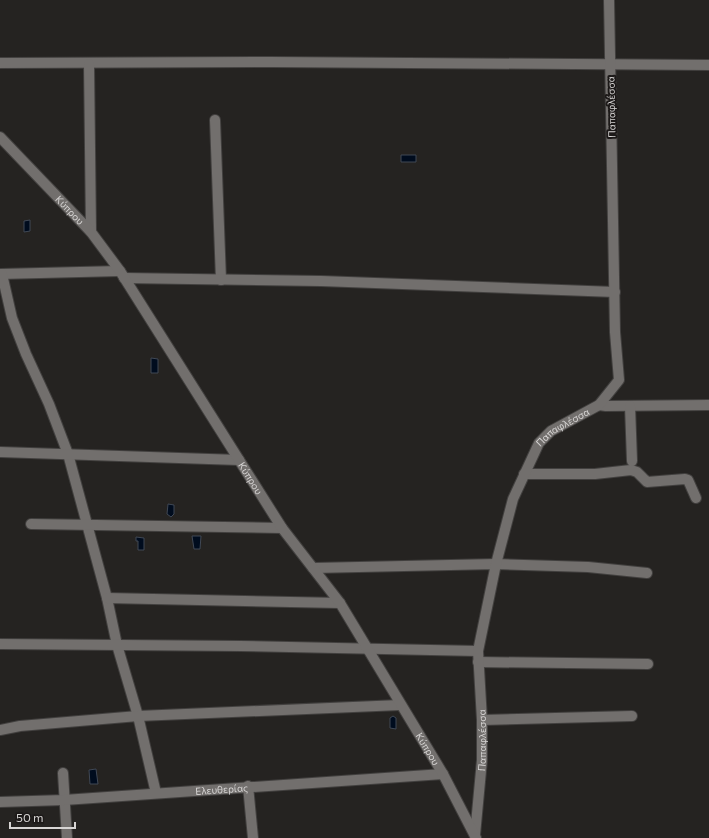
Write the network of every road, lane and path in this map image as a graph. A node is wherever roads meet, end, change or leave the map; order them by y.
1 (608, 0) edge
2 (0, 63) edge
3 (89, 64) junction
4 (610, 65) junction
5 (709, 65) edge
6 (215, 120) dead end
7 (0, 137) edge
8 (91, 232) junction
9 (1, 274) edge
10 (122, 275) junction
11 (221, 280) junction
12 (615, 292) junction
13 (599, 404) junction
14 (709, 405) edge
15 (630, 406) junction
16 (0, 452) edge
17 (68, 454) junction
18 (239, 460) junction
19 (632, 461) dead end
20 (524, 474) junction
21 (696, 498) dead end
22 (31, 524) dead end
23 (88, 526) junction
24 (282, 528) junction
25 (496, 564) junction
26 (313, 568) junction
27 (647, 573) dead end
28 (107, 598) junction
29 (340, 603) junction
30 (0, 644) edge
31 (117, 645) junction
32 (367, 649) junction
33 (478, 652) junction
34 (478, 662) junction
35 (648, 664) dead end
36 (400, 705) junction
37 (138, 716) junction
38 (632, 716) dead end
39 (482, 720) junction
40 (0, 730) edge
41 (63, 773) dead end
42 (443, 774) junction
43 (248, 786) junction
44 (156, 793) junction
45 (64, 800) junction
46 (0, 802) edge
47 (476, 836) edge
48 (67, 838) edge
49 (253, 838) edge

1 - 4 street, Παπαφλέσσα
2 - 3 street
3 - 4 street
3 - 8 street
4 - 5 street
4 - 12 street, Παπαφλέσσα
6 - 11 street
7 - 8 street, Κύπρου
8 - 10 street, Κύπρου
9 - 10 street
9 - 17 street
10 - 11 street
10 - 18 street, Κύπρου
11 - 12 street
12 - 13 street, Παπαφλέσσα
13 - 15 street
13 - 20 street, Παπαφλέσσα
14 - 15 street
15 - 19 street
16 - 17 street
17 - 18 street
17 - 23 street
18 - 24 street, Κύπρου
20 - 21 street
20 - 25 street, Παπαφλέσσα
22 - 23 street
23 - 24 street
23 - 28 street
24 - 26 street, Κύπρου
25 - 26 street
25 - 27 street
25 - 33 street, Παπαφλέσσα
26 - 29 street, Κύπρου
28 - 29 street
28 - 31 street
29 - 32 street, Κύπρου
30 - 31 street
31 - 32 street
31 - 37 street
32 - 33 street
32 - 36 street, Κύπρου
33 - 34 street, Παπαφλέσσα
34 - 35 street
34 - 39 street, Παπαφλέσσα
36 - 37 street
36 - 42 street, Κύπρου
37 - 40 street
37 - 44 street
38 - 39 street
39 - 47 street, Παπαφλέσσα
41 - 45 street
42 - 43 street, Ελευθερίας
42 - 47 street, Κύπρου
43 - 44 street, Ελευθερίας
43 - 49 street
44 - 45 street, Ελευθερίας
45 - 46 street, Ελευθερίας
45 - 48 street

